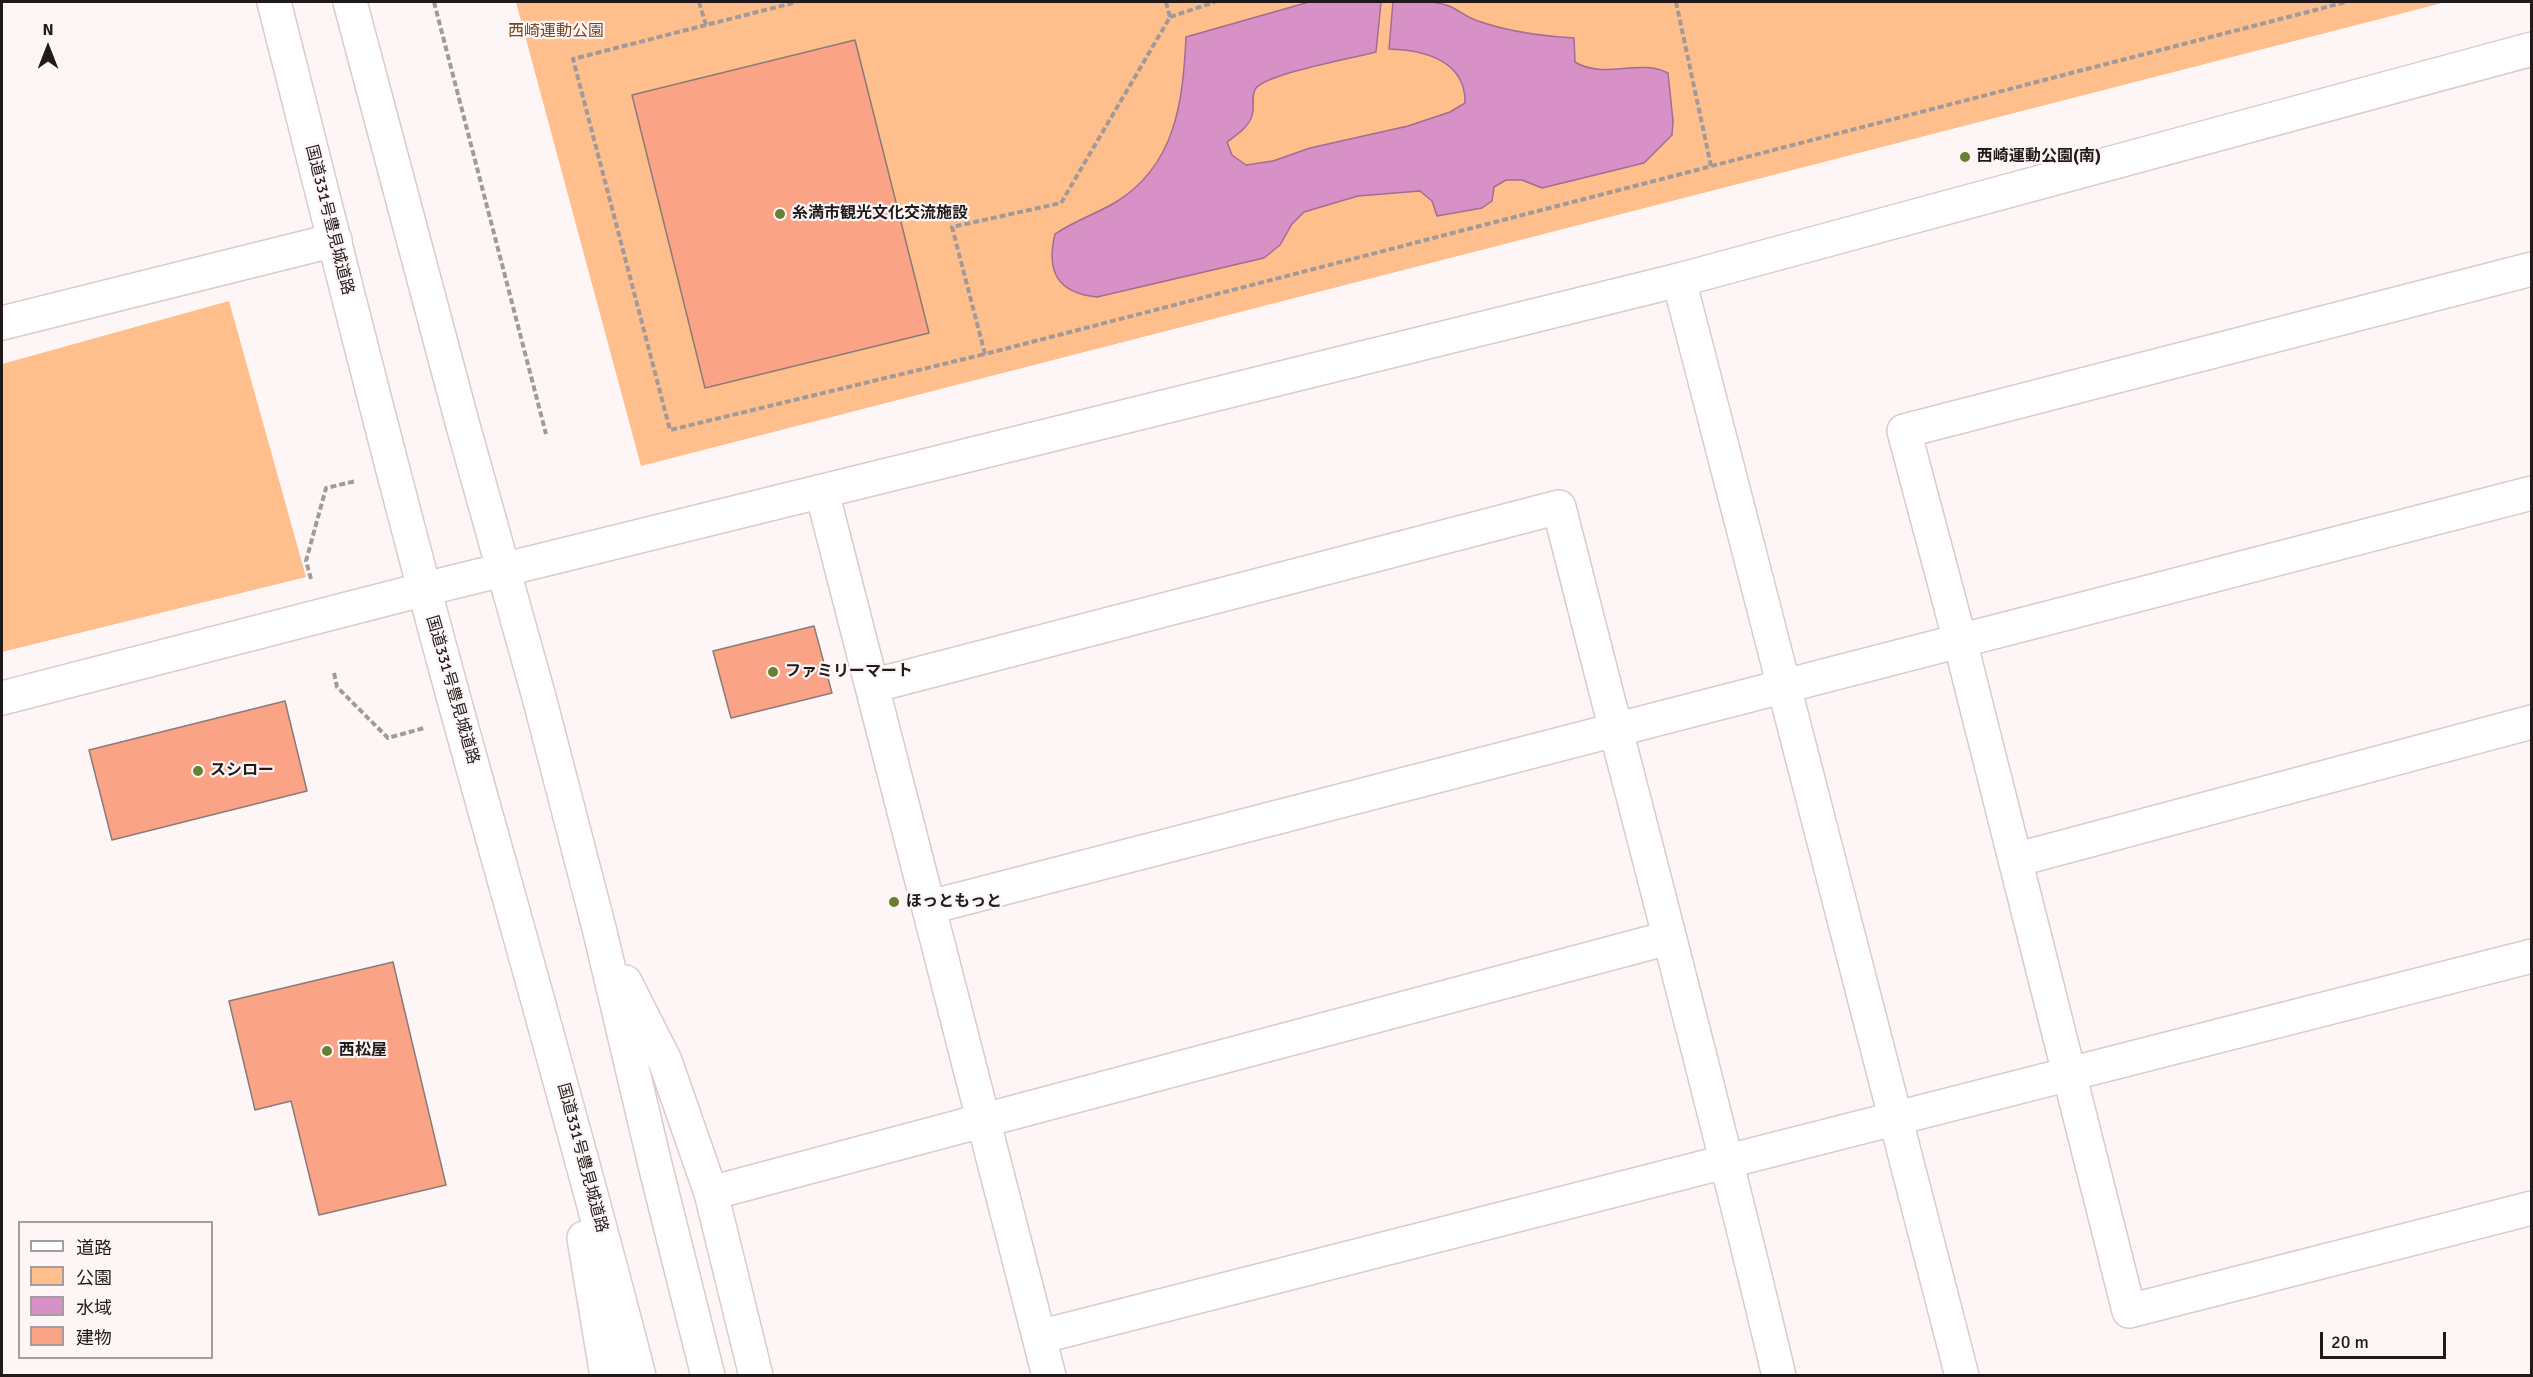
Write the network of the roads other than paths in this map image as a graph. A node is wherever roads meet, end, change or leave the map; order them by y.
1 (274, 2) edge
2 (350, 2) edge
3 (2532, 49) edge
4 (335, 240) junction
5 (2532, 269) edge
6 (1679, 280) junction
7 (2, 323) edge
8 (822, 492) junction
9 (2532, 493) edge
10 (503, 569) junction
11 (425, 590) junction
12 (1960, 640) junction
13 (872, 686) junction
14 (1783, 686) junction
15 (2, 698) edge
16 (2532, 722) edge
17 (1615, 729) junction
18 (2015, 860) junction
19 (930, 907) junction
20 (600, 932) junction
21 (1668, 938) junction
22 (2532, 956) edge
23 (2068, 1074) junction
24 (1896, 1118) junction
25 (984, 1120) junction
26 (579, 1143) junction
27 (1728, 1162) junction
28 (711, 1193) junction
29 (2532, 1208) edge
30 (1039, 1337) junction
31 (608, 1376) edge
32 (639, 1376) edge
33 (708, 1376) edge
34 (756, 1376) edge
35 (1049, 1376) edge
36 (1779, 1376) edge
37 (1962, 1376) edge

1 - 4 main road, 国道331号豊見城道路
2 - 10 main road
3 - 6 main road
4 - 7 main road
4 - 11 main road, 国道331号豊見城道路
5 - 12 main road
6 - 8 main road
6 - 14 main road
8 - 10 main road
8 - 13 main road
9 - 12 main road
10 - 11 main road
10 - 20 main road
11 - 15 main road
11 - 26 main road, 国道331号豊見城道路
12 - 14 main road
12 - 18 main road
13 - 17 main road
13 - 19 main road
14 - 17 main road
14 - 24 main road
16 - 18 main road
17 - 19 main road
17 - 21 main road
18 - 23 main road
19 - 25 main road
20 - 28 main road
20 - 33 main road
21 - 25 main road
21 - 27 main road
22 - 23 main road
23 - 24 main road
23 - 29 main road
24 - 27 main road
24 - 37 main road
25 - 28 main road
25 - 30 main road
26 - 31 main road
26 - 32 main road, 国道331号豊見城道路
27 - 30 main road
27 - 36 main road
28 - 34 main road
30 - 35 main road

